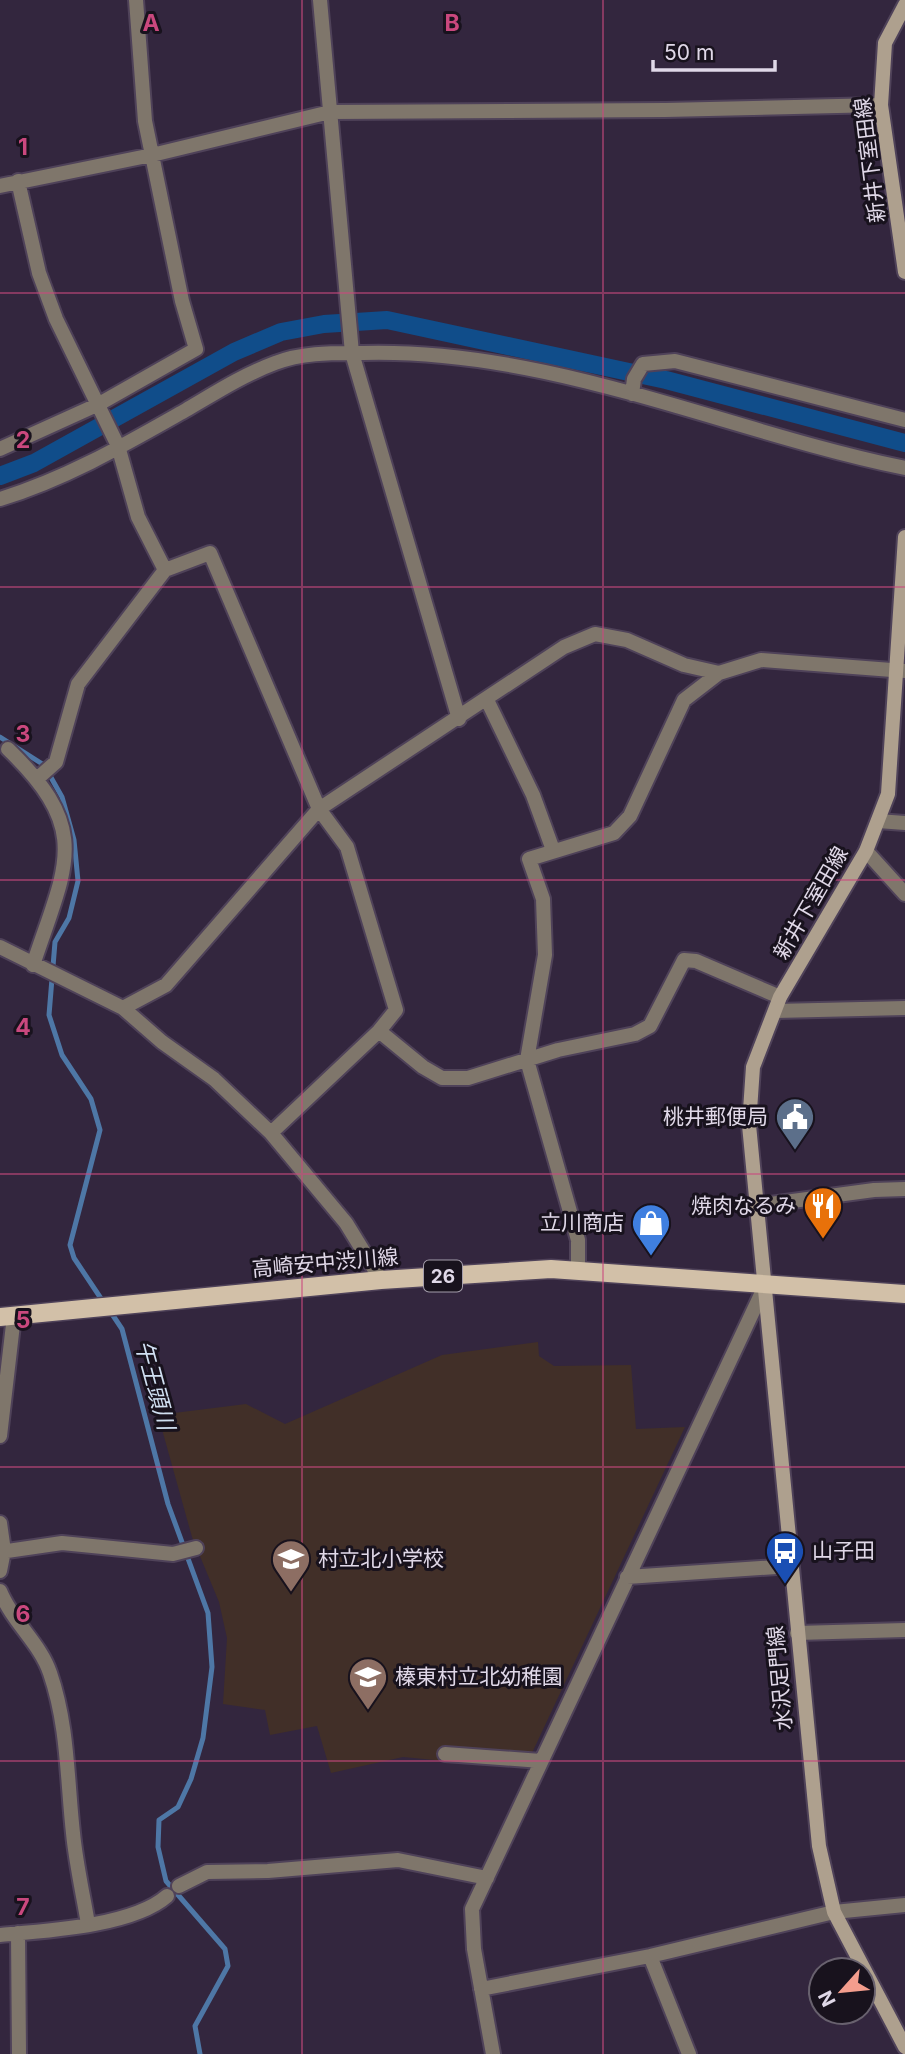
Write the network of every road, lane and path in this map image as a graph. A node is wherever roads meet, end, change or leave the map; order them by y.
1 (136, 0) edge
2 (320, 0) edge
3 (905, 5) edge
4 (881, 105) junction
5 (330, 112) junction
6 (152, 155) junction
7 (18, 181) junction
8 (0, 186) edge
9 (905, 272) edge
10 (352, 353) junction
11 (632, 394) junction
12 (99, 404) junction
13 (905, 420) edge
14 (118, 446) junction
15 (0, 449) edge
16 (905, 468) edge
17 (0, 499) edge
18 (905, 537) edge
19 (165, 570) junction
20 (901, 670) edge
21 (719, 673) junction
22 (487, 700) junction
23 (459, 719) junction
24 (8, 749) dead end
25 (38, 778) junction
26 (319, 809) junction
27 (878, 821) junction
28 (905, 823) edge
29 (553, 850) junction
30 (866, 851) junction
31 (905, 894) edge
32 (0, 947) edge
33 (38, 967) junction
34 (780, 997) junction
35 (123, 1008) junction
36 (905, 1009) edge
37 (775, 1011) junction
38 (379, 1031) junction
39 (527, 1060) junction
40 (271, 1133) junction
41 (905, 1189) edge
42 (756, 1206) junction
43 (578, 1271) junction
44 (381, 1280) junction
45 (765, 1286) junction
46 (905, 1294) edge
47 (7, 1316) edge
48 (0, 1436) edge
49 (0, 1523) edge
50 (196, 1548) dead end
51 (2, 1551) edge
52 (791, 1566) junction
53 (0, 1571) edge
54 (627, 1577) junction
55 (0, 1591) edge
56 (905, 1630) edge
57 (797, 1633) junction
58 (445, 1754) dead end
59 (541, 1761) junction
60 (487, 1878) junction
61 (179, 1886) dead end
62 (167, 1896) dead end
63 (905, 1905) edge
64 (834, 1912) junction
65 (88, 1924) junction
66 (18, 1933) junction
67 (0, 1935) edge
68 (650, 1956) junction
69 (481, 1989) junction
70 (905, 2047) edge
71 (19, 2054) edge
72 (493, 2054) edge
73 (689, 2054) edge

1 - 6 street
2 - 5 street
3 - 4 main road, 新井下室田線
4 - 5 street
4 - 9 main road, 新井下室田線
5 - 6 street
5 - 10 street
6 - 7 street
6 - 12 street
7 - 8 street
7 - 12 street
10 - 11 street
10 - 14 street
10 - 23 street
11 - 13 street
11 - 16 street
12 - 14 street
12 - 15 street
14 - 17 street
14 - 19 street
18 - 20 main road, 新井下室田線
19 - 25 street
19 - 26 street
20 - 21 street
20 - 27 main road, 新井下室田線
21 - 22 street
21 - 29 street
22 - 23 street
22 - 29 street
23 - 26 street
24 - 25 street
25 - 33 street
26 - 35 street
26 - 38 street
27 - 28 street
27 - 30 main road, 新井下室田線
29 - 39 street
30 - 31 street
30 - 34 main road, 新井下室田線
32 - 33 street
33 - 35 street
34 - 37 main road, 新井下室田線
34 - 39 street
35 - 40 street
36 - 37 street
37 - 42 main road, 新井下室田線
38 - 39 street
38 - 40 street
39 - 43 street
40 - 44 street
41 - 42 street
42 - 45 main road, 新井下室田線
43 - 44 main road, 高崎安中渋川線 / 26
43 - 45 main road, 高崎安中渋川線 / 26
44 - 47 main road, 高崎安中渋川線 / 26
45 - 46 main road, 高崎安中渋川線 / 26
45 - 52 main road, 水沢足門線
45 - 54 street
47 - 48 street
49 - 51 street
50 - 51 street
51 - 53 street
52 - 54 street
52 - 57 main road, 水沢足門線
54 - 59 street
55 - 65 street
56 - 57 street
57 - 64 main road, 水沢足門線
58 - 59 street
59 - 60 street
60 - 61 street
60 - 69 street
62 - 65 street
63 - 64 street
64 - 68 street
64 - 70 main road, 水沢足門線
65 - 66 street
66 - 67 street
66 - 71 street
68 - 69 street
68 - 73 street
69 - 72 street

